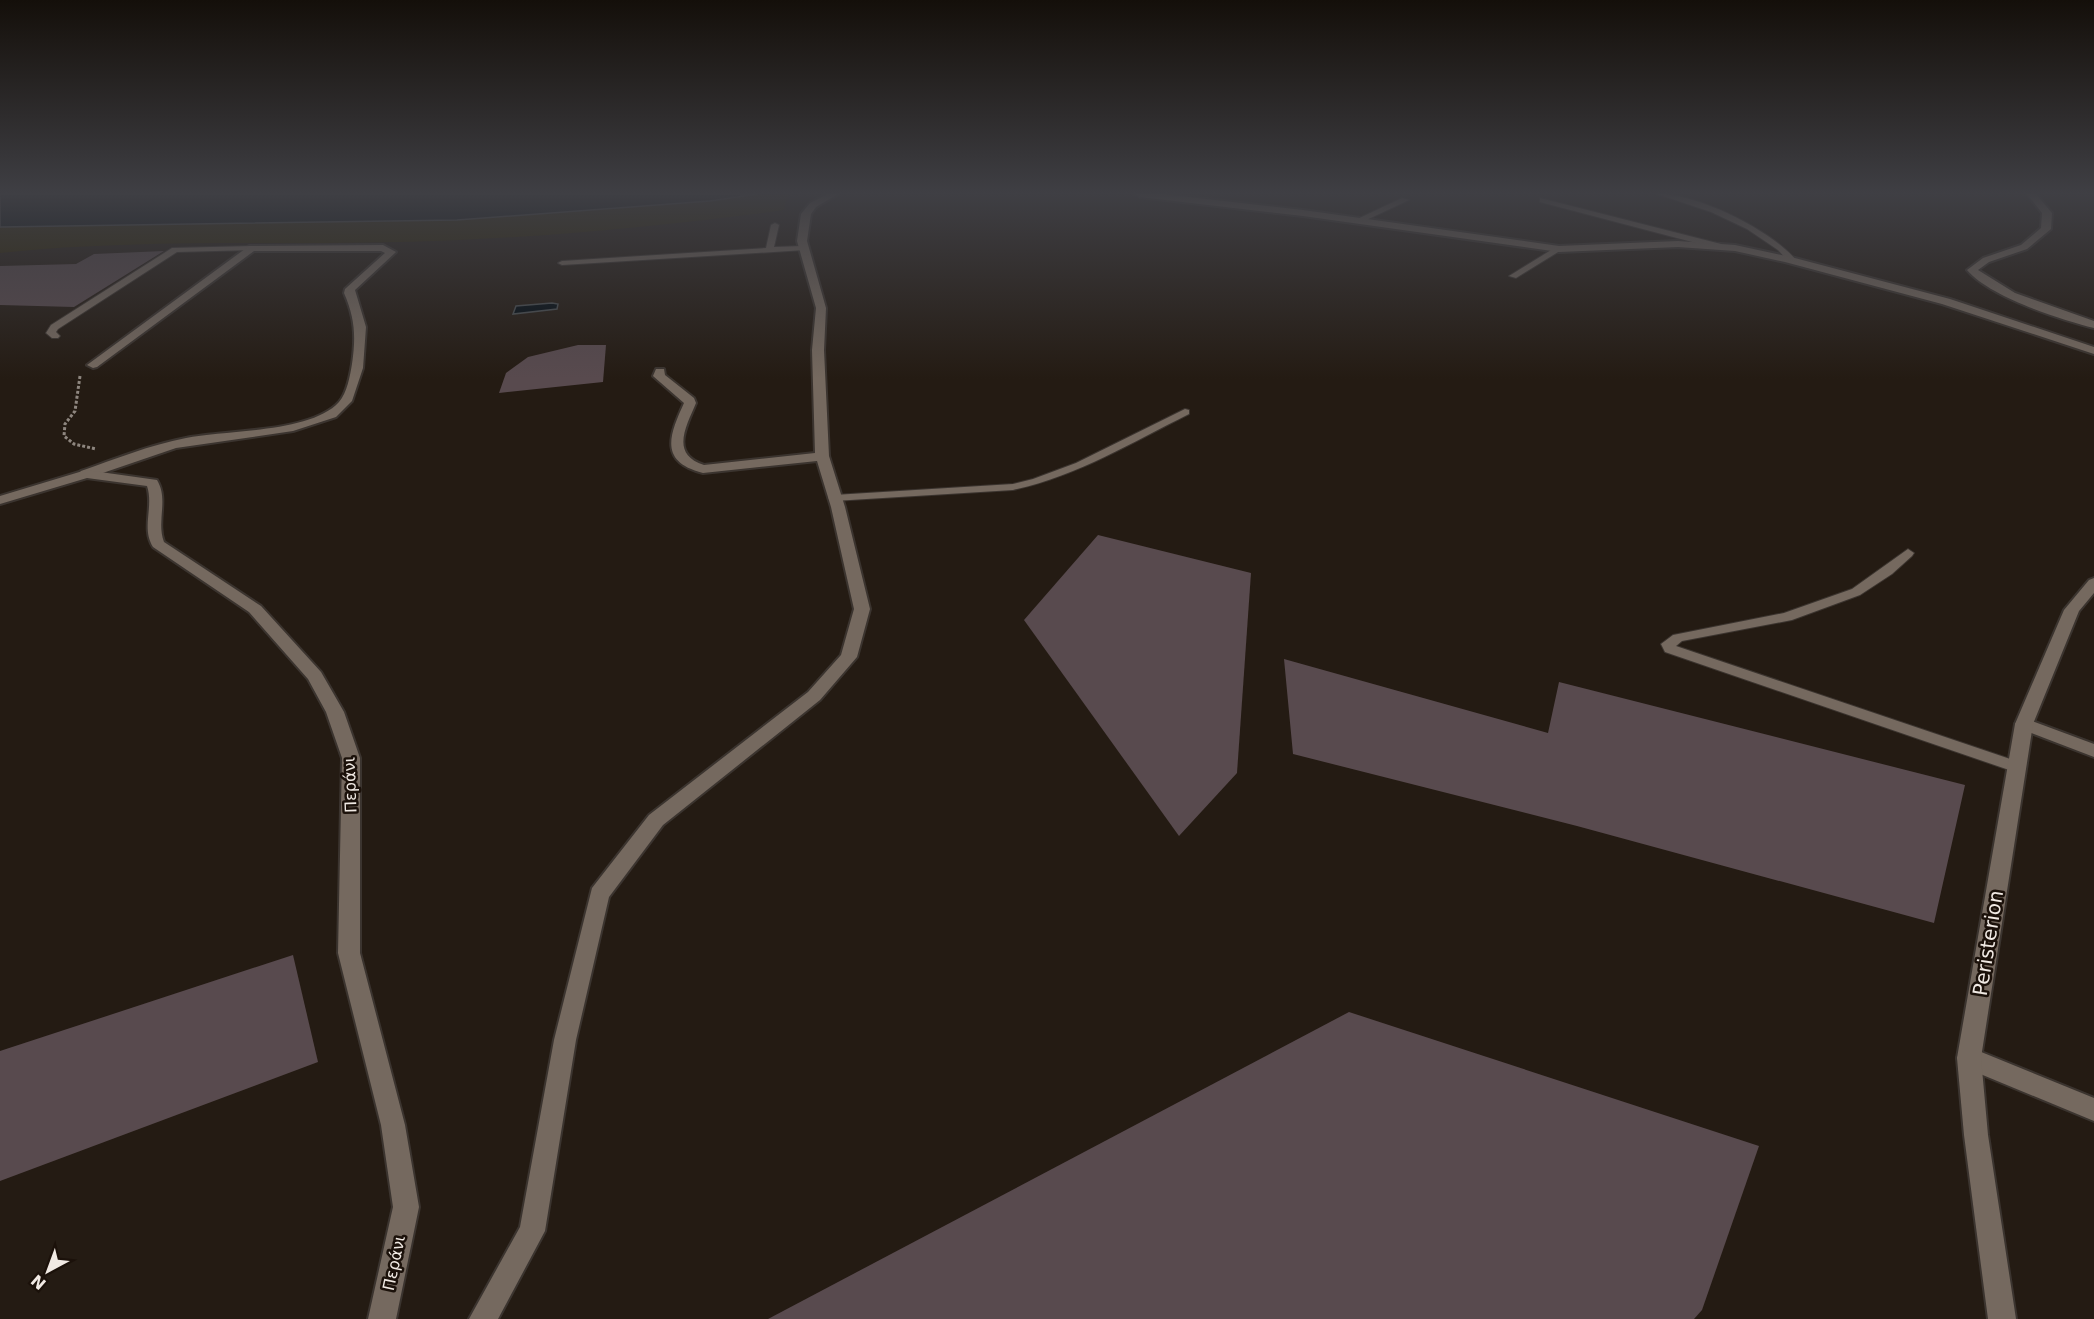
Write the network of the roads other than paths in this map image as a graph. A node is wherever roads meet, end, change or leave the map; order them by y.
1 (166, 256) edge
2 (242, 256) edge
3 (387, 256) edge
4 (687, 256) edge
5 (804, 256) edge
6 (1548, 256) edge
7 (1768, 256) edge
8 (1787, 256) edge
9 (1999, 256) edge
10 (1792, 260) junction
11 (562, 264) dead end
12 (1513, 276) dead end
13 (2094, 325) edge
14 (55, 336) dead end
15 (2094, 351) edge
16 (93, 365) road end
17 (660, 371) dead end
18 (1185, 412) dead end
19 (822, 456) junction
20 (86, 474) junction
21 (834, 498) junction
22 (0, 500) edge
23 (1908, 553) dead end
24 (2094, 583) edge
25 (2024, 724) junction
26 (2094, 751) edge
27 (2017, 766) junction
28 (1969, 1058) junction
29 (2094, 1110) edge
30 (382, 1319) edge
31 (483, 1319) edge
32 (2002, 1319) edge

1 - 14 lane
2 - 16 street
3 - 20 street
4 - 11 lane
5 - 19 street
6 - 12 lane
7 - 10 street
8 - 10 lane
9 - 13 street
10 - 15 street
17 - 19 street
18 - 21 lane
19 - 21 street
20 - 22 street, Περάνι
20 - 30 street, Περάνι
21 - 31 street
23 - 27 lane
24 - 25 street, Peristerion
25 - 26 street
25 - 27 street, Peristerion
27 - 28 street, Peristerion
28 - 29 street
28 - 32 street, Peristerion

